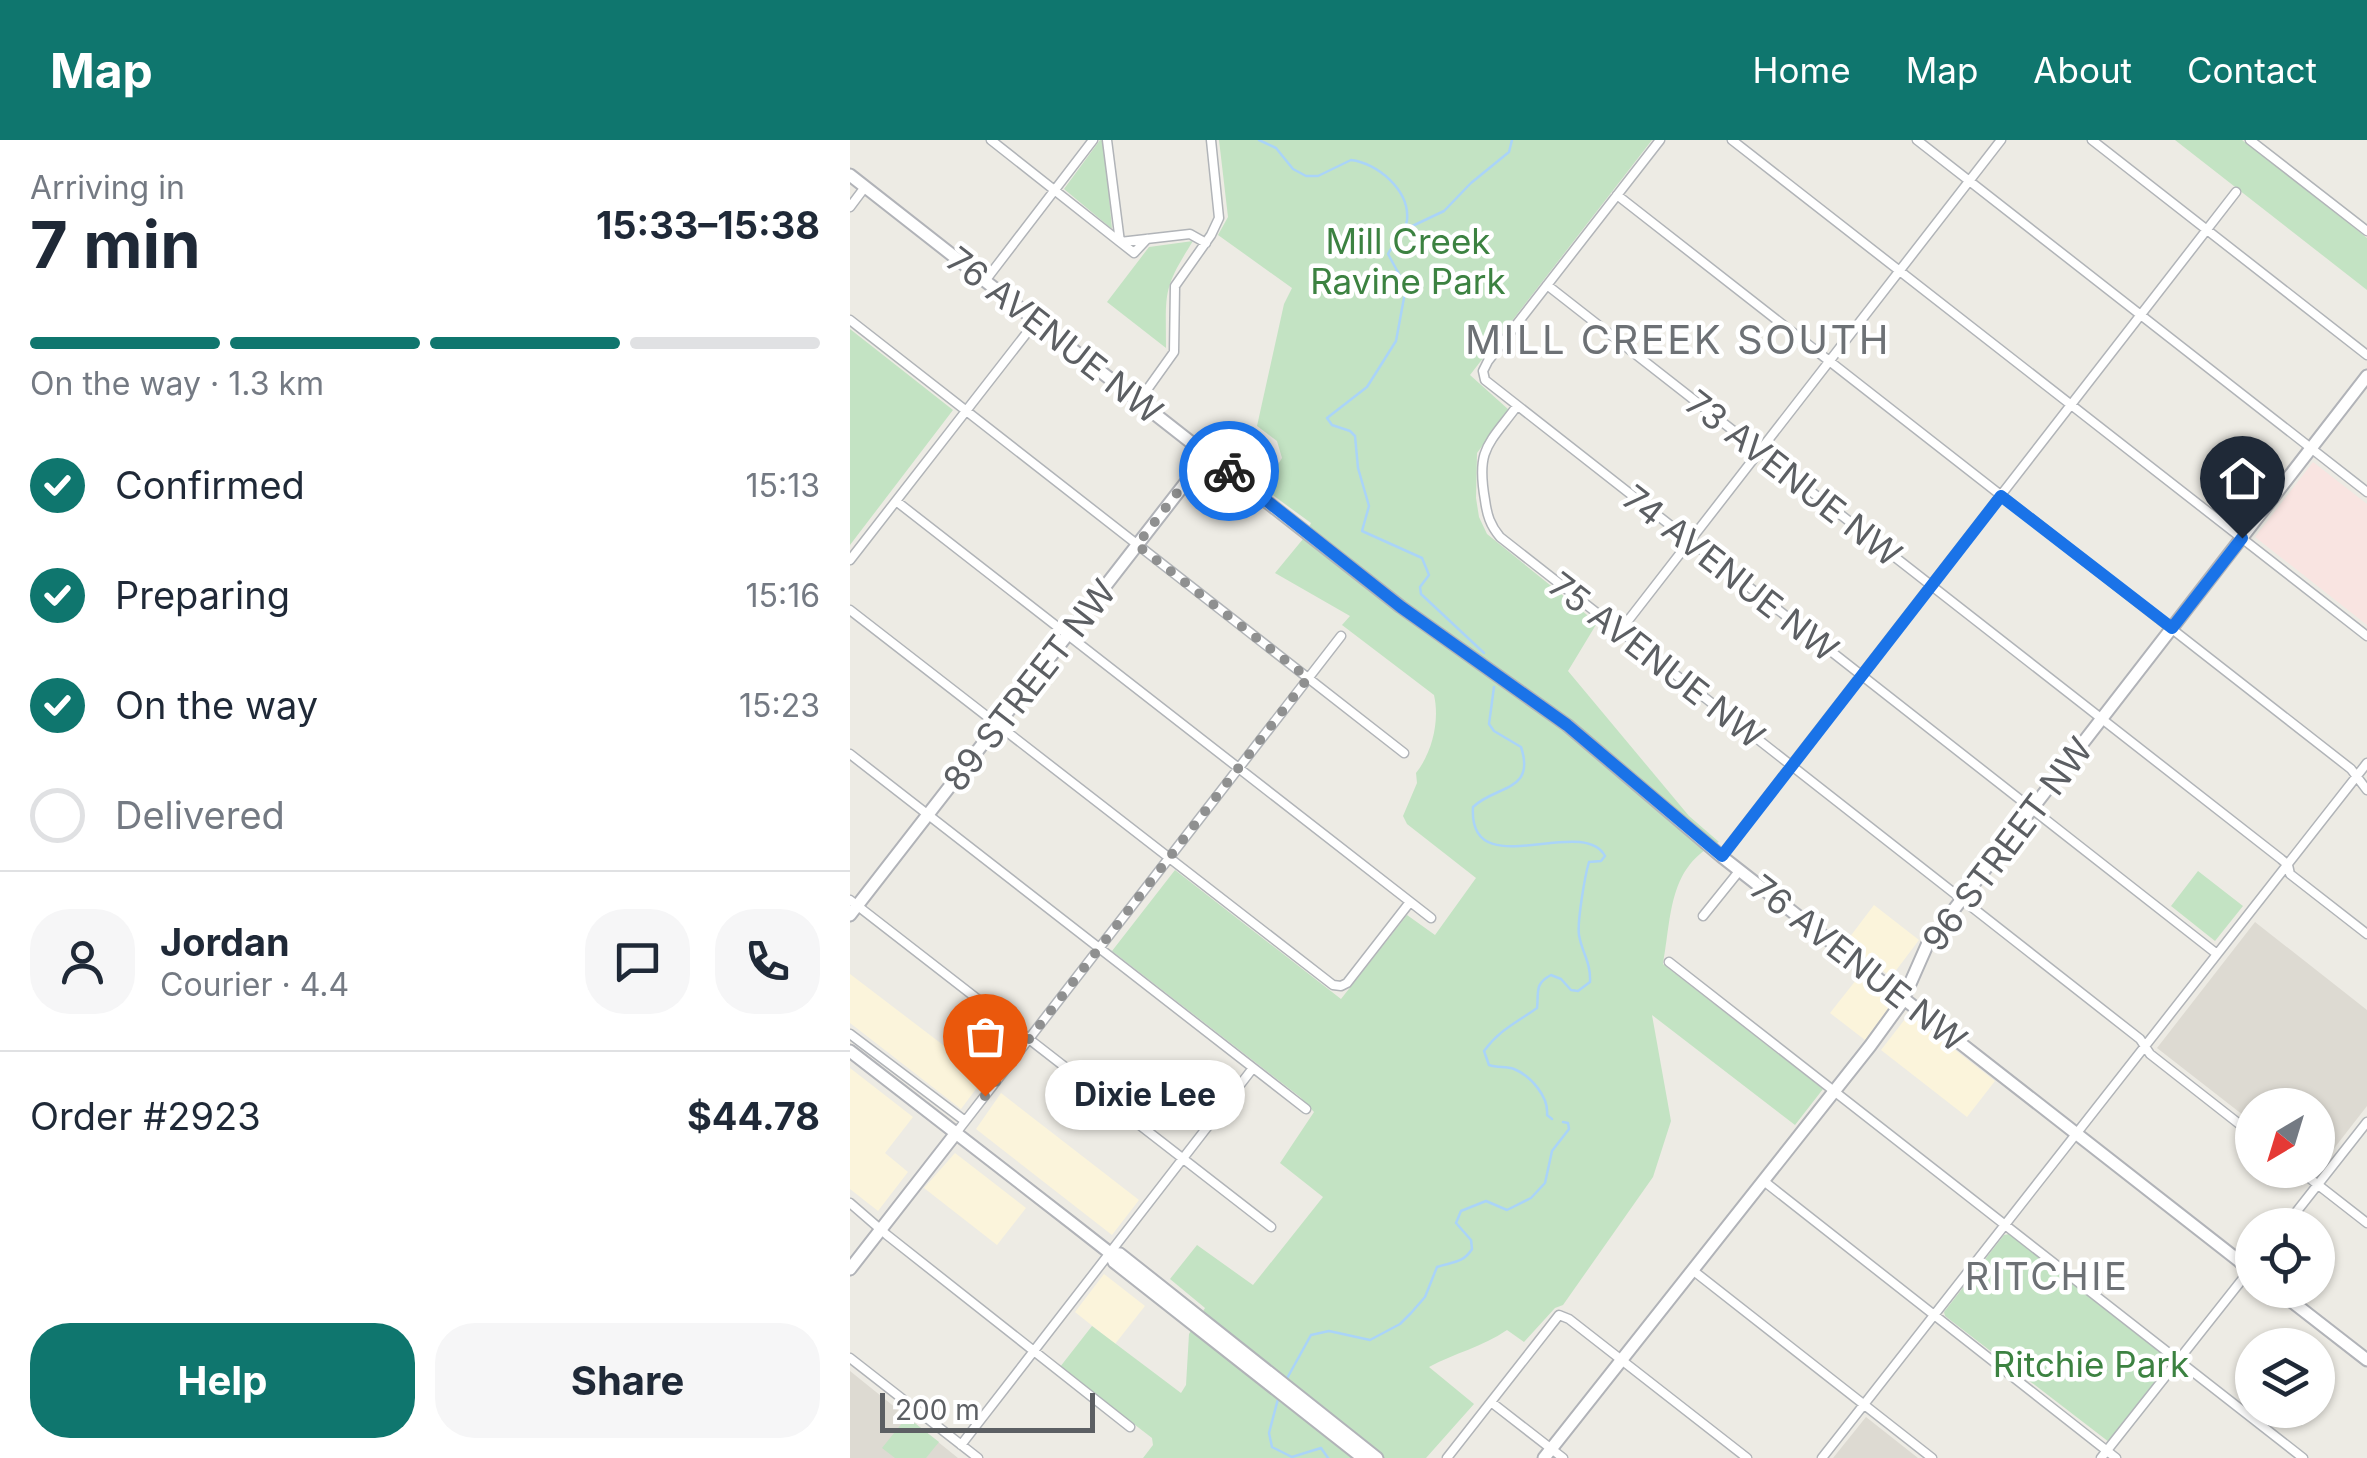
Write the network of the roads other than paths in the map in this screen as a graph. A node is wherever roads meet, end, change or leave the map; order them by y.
1 (991, 140) edge
2 (1093, 140) edge
3 (1107, 140) edge
4 (1212, 140) edge
5 (1660, 140) edge
6 (1732, 140) edge
7 (1917, 140) edge
8 (2001, 140) edge
9 (2092, 140) edge
10 (2250, 140) edge
11 (850, 175) edge
12 (1969, 181) junction
13 (865, 187) junction
14 (1054, 190) junction
15 (2236, 192) dead end
16 (1617, 195) junction
17 (850, 207) edge
18 (2206, 230) junction
19 (2367, 231) edge
20 (1120, 242) junction
21 (1206, 243) junction
22 (1900, 271) junction
23 (985, 281) junction
24 (1548, 285) junction
25 (2140, 315) junction
26 (850, 320) edge
27 (1036, 321) junction
28 (2367, 355) edge
29 (1830, 361) junction
30 (2367, 376) edge
31 (1139, 401) junction
32 (2071, 405) junction
33 (1517, 406) junction
34 (966, 411) junction
35 (2311, 448) junction
36 (1760, 451) junction
37 (1207, 454) junction
38 (2367, 492) edge
39 (2001, 496) junction
40 (896, 501) junction
41 (2242, 538) junction
42 (1690, 541) junction
43 (1137, 545) junction
44 (850, 560) edge
45 (1931, 585) junction
46 (850, 610) edge
47 (2172, 628) junction
48 (1620, 631) junction
49 (1068, 635) junction
50 (1341, 636) dead end
51 (2367, 636) edge
52 (1861, 675) junction
53 (1308, 678) junction
54 (2102, 718) junction
55 (998, 724) junction
56 (1404, 753) dead end
57 (850, 754) edge
58 (2367, 763) edge
59 (1792, 766) junction
60 (1238, 768) junction
61 (2356, 777) junction
62 (2367, 790) edge
63 (2032, 809) junction
64 (928, 815) junction
65 (1722, 856) junction
66 (1169, 858) junction
67 (2288, 865) junction
68 (1740, 870) junction
69 (1962, 898) junction
70 (1410, 902) junction
71 (852, 907) edge
72 (1703, 916) dead end
73 (1431, 918) dead end
74 (2367, 934) edge
75 (1099, 948) junction
76 (2217, 954) junction
77 (1668, 962) dead end
78 (1904, 998) junction
79 (850, 1034) edge
80 (1029, 1039) junction
81 (2146, 1046) junction
82 (850, 1050) edge
83 (1253, 1068) junction
84 (1834, 1093) junction
85 (1306, 1110) dead end
86 (965, 1121) junction
87 (2235, 1121) edge
88 (2367, 1122) edge
89 (956, 1133) junction
90 (2077, 1134) junction
91 (1183, 1158) junction
92 (2335, 1163) edge
93 (1764, 1182) junction
94 (2316, 1188) edge
95 (2322, 1188) edge
96 (850, 1203) edge
97 (2300, 1208) edge
98 (2367, 1223) edge
99 (1271, 1226) dead end
100 (2006, 1226) junction
101 (881, 1229) junction
102 (1110, 1253) junction
103 (2235, 1256) edge
104 (850, 1269) edge
105 (1694, 1272) junction
106 (2235, 1290) edge
107 (2300, 1308) edge
108 (1935, 1315) junction
109 (1191, 1318) junction
110 (1034, 1351) junction
111 (850, 1358) edge
112 (1623, 1360) junction
113 (2367, 1360) edge
114 (2179, 1361) junction
115 (1490, 1402) junction
116 (1865, 1405) junction
117 (1130, 1426) dead end
118 (961, 1445) junction
119 (1548, 1454) edge
120 (2104, 1454) edge
121 (978, 1458) edge
122 (1362, 1458) edge
123 (1377, 1458) edge
124 (1447, 1458) edge
125 (1562, 1458) edge
126 (1747, 1458) edge
127 (1822, 1458) edge
128 (1932, 1458) edge
129 (2116, 1458) edge
130 (2303, 1458) edge

1 - 14 street
2 - 14 street
3 - 20 street
4 - 21 street
5 - 16 street
6 - 22 street
7 - 12 street
8 - 12 street
9 - 18 street
10 - 19 street
11 - 13 street, 76 AVENUE NW
12 - 22 street
12 - 25 street
13 - 17 street
13 - 23 street, 76 AVENUE NW
14 - 20 street
14 - 23 street
15 - 18 street
16 - 24 street
16 - 29 street
18 - 25 street
18 - 28 street
20 - 21 street
21 - 31 street
22 - 29 street
22 - 32 street
23 - 27 street, 76 AVENUE NW
24 - 33 street, 74 AVENUE NW
24 - 36 street, 73 AVENUE NW
25 - 32 street
25 - 35 street
26 - 34 street
27 - 31 street, 76 AVENUE NW
27 - 34 street
29 - 36 street
29 - 39 street
30 - 35 street, 96 STREET NW
31 - 37 street, 76 AVENUE NW
32 - 39 street
32 - 41 street
33 - 42 street, 74 AVENUE NW
33 - 48 street, 75 AVENUE NW
34 - 40 street
34 - 43 street
35 - 38 street
35 - 41 street, 96 STREET NW
36 - 42 street
36 - 45 street, 73 AVENUE NW
37 - 43 street, 89 STREET NW
37 - 65 street, 76 AVENUE NW
39 - 45 street
39 - 47 street
40 - 44 street
40 - 49 street
41 - 47 street, 96 STREET NW
41 - 51 street
42 - 48 street
42 - 52 street, 74 AVENUE NW
43 - 49 street, 89 STREET NW
43 - 53 street
45 - 52 street
45 - 54 street, 73 AVENUE NW
46 - 55 street
47 - 54 street, 96 STREET NW
47 - 61 street
48 - 59 street, 75 AVENUE NW
49 - 55 street, 89 STREET NW
49 - 60 street
50 - 53 street
52 - 59 street
52 - 63 street, 74 AVENUE NW
53 - 56 street
53 - 60 street
54 - 63 street, 96 STREET NW
54 - 67 street, 73 AVENUE NW
55 - 64 street, 89 STREET NW
55 - 66 street
57 - 64 street
58 - 61 street
59 - 65 street
59 - 69 street, 75 AVENUE NW
60 - 66 street
60 - 70 street
61 - 62 street
61 - 67 street
63 - 69 street, 96 STREET NW
63 - 76 street, 74 AVENUE NW
64 - 71 street, 89 STREET NW
64 - 75 street
65 - 68 street, 76 AVENUE NW
66 - 70 street
66 - 75 street
67 - 74 street, 73 AVENUE NW
67 - 76 street
68 - 72 street
68 - 78 street, 76 AVENUE NW
69 - 78 street, 96 STREET NW
69 - 81 street, 75 AVENUE NW
70 - 73 street
71 - 80 street
75 - 80 street
75 - 83 street
76 - 81 street
77 - 84 street
78 - 84 street, 96 STREET NW
78 - 90 street, 76 AVENUE NW
79 - 86 street
80 - 86 street
80 - 91 street
81 - 87 street, 75 AVENUE NW
81 - 90 street
82 - 89 street
83 - 85 street
83 - 91 street
84 - 93 street, 96 STREET NW
84 - 100 street
86 - 89 street
88 - 92 street
89 - 101 street
89 - 102 street
90 - 100 street
90 - 103 street, 76 AVENUE NW
91 - 99 street
91 - 102 street
93 - 105 street, 96 STREET NW
93 - 108 street
94 - 97 street
95 - 98 street
96 - 101 street
100 - 108 street
100 - 114 street
101 - 104 street
101 - 110 street
102 - 109 street
102 - 110 street
105 - 112 street, 96 STREET NW
105 - 116 street
106 - 114 street
107 - 113 street
108 - 116 street
108 - 120 street
109 - 122 street
109 - 123 street
110 - 117 street
110 - 118 street
111 - 118 street
112 - 115 street
112 - 119 street, 96 STREET NW
112 - 126 street
114 - 120 street
114 - 130 street
115 - 119 street
115 - 124 street
116 - 127 street
116 - 128 street
118 - 121 street
119 - 125 street
120 - 129 street

